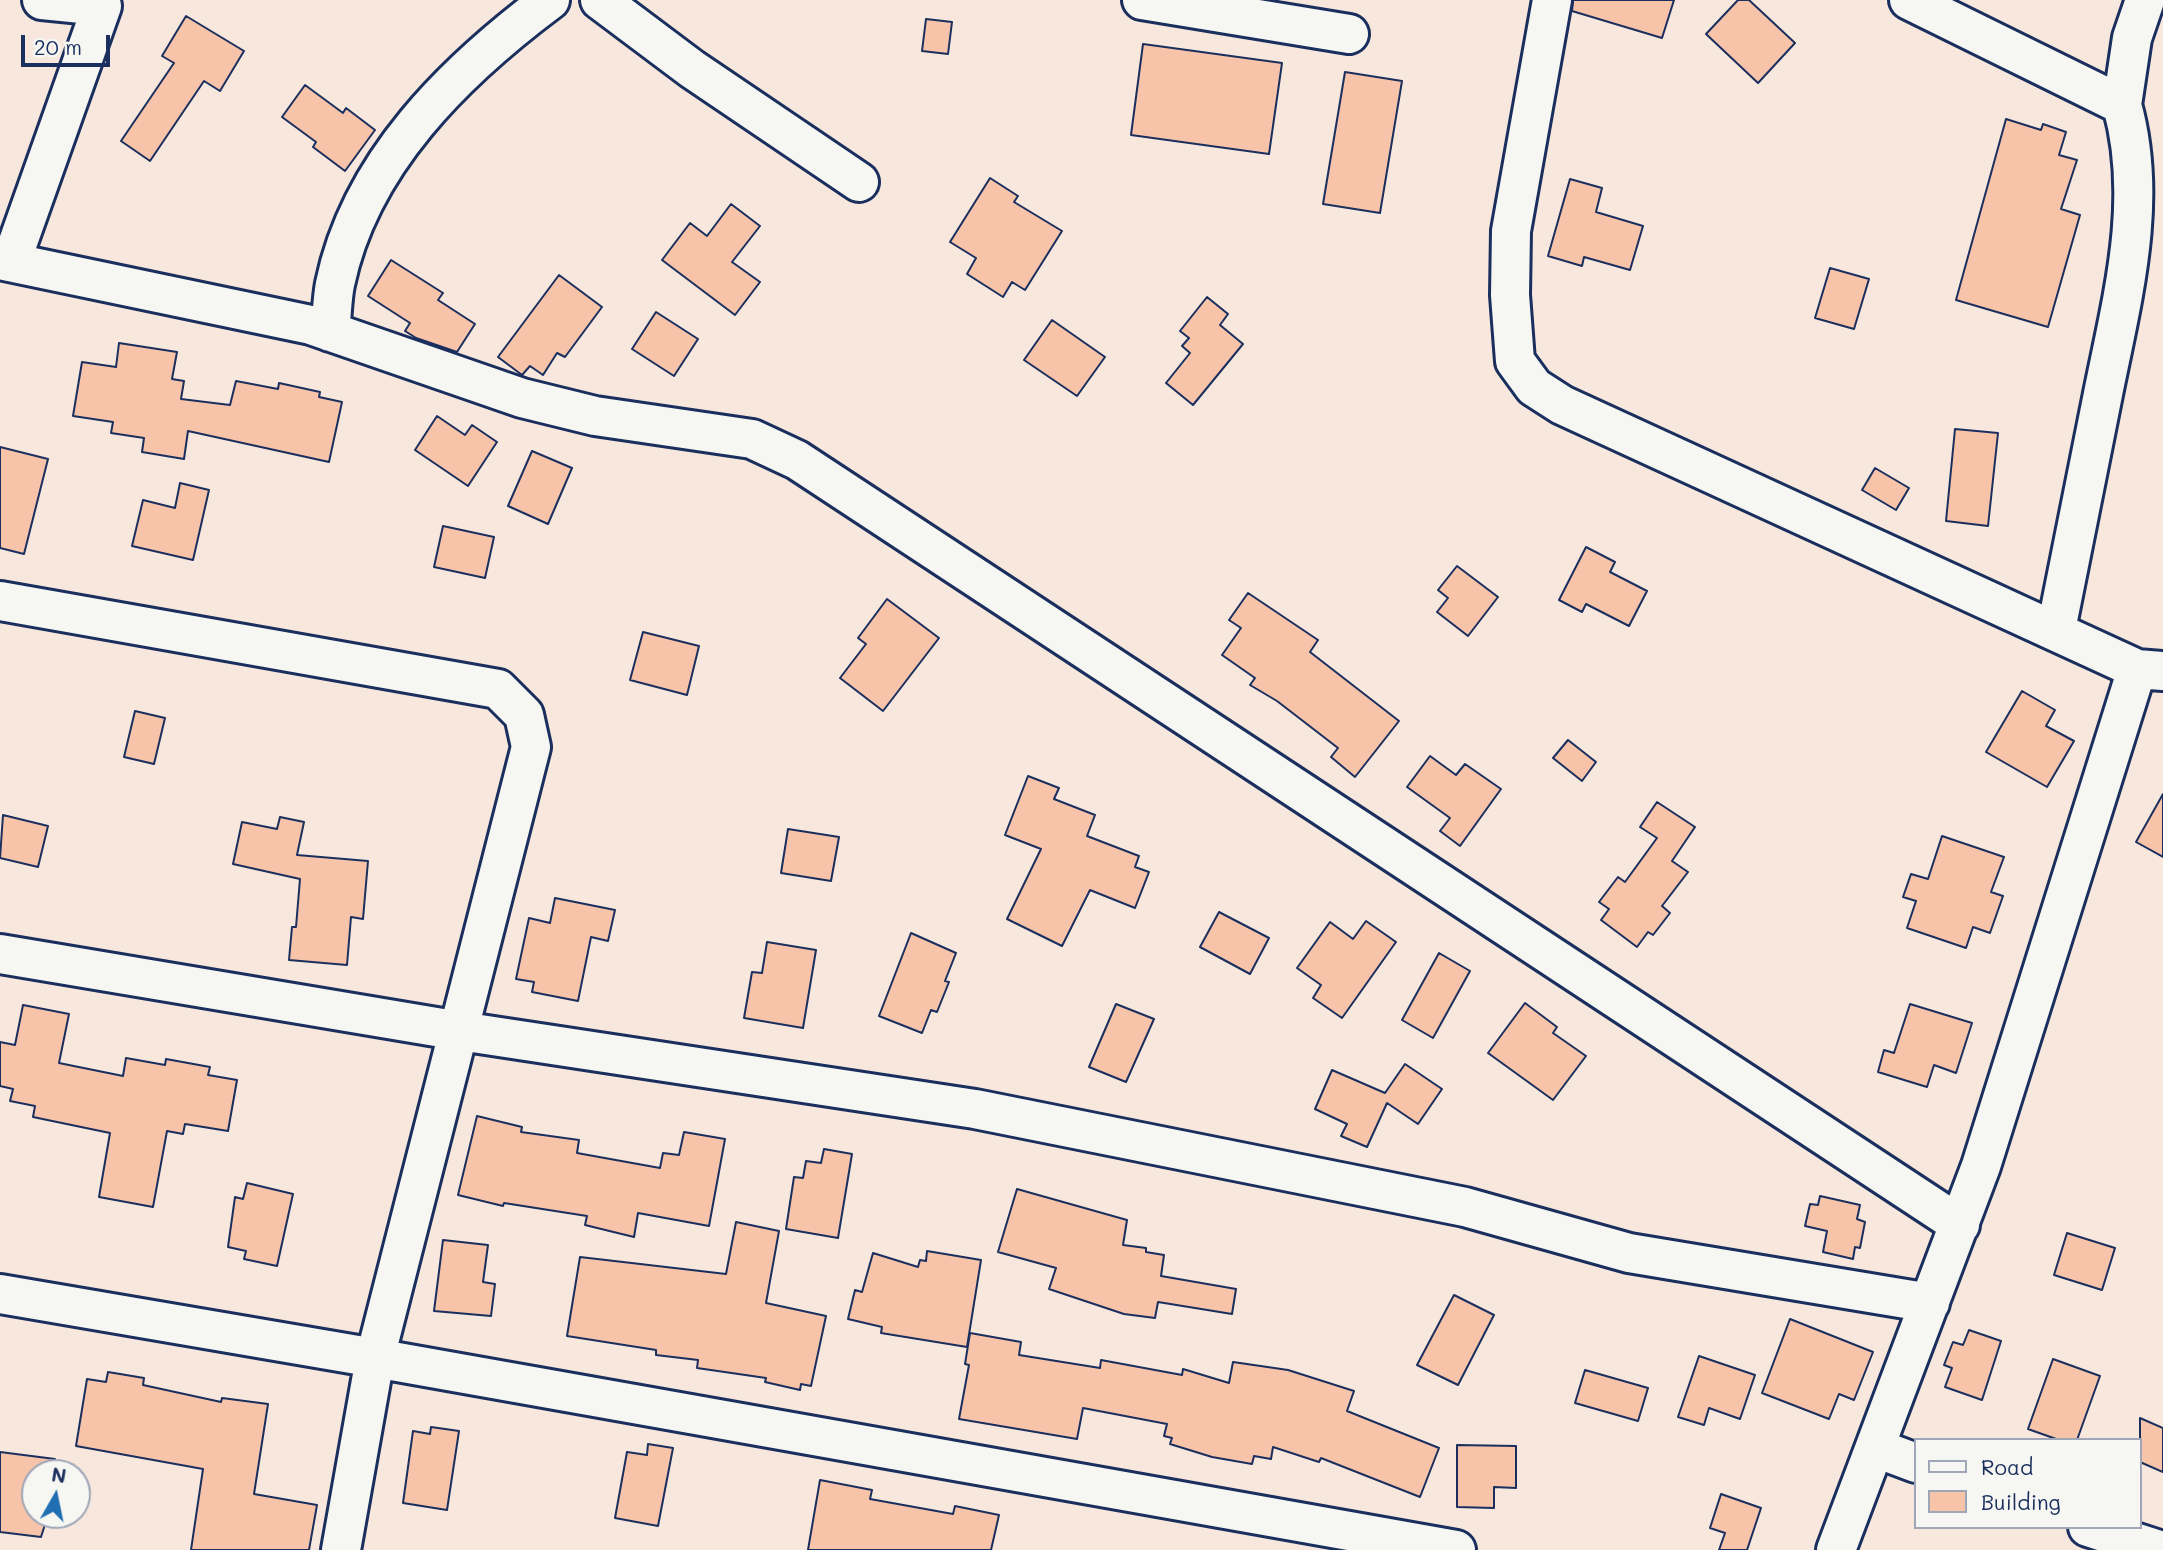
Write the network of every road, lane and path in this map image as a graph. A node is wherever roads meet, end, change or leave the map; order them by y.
1 (42, 0) edge
2 (550, 0) edge
3 (600, 0) edge
4 (1142, 0) edge
5 (1552, 0) edge
6 (1909, 0) edge
7 (2145, 0) edge
8 (104, 3) edge
9 (1349, 34) dead end
10 (2122, 105) junction
11 (859, 182) dead end
12 (6, 261) edge
13 (330, 332) junction
14 (0, 601) edge
15 (2056, 630) junction
16 (2150, 670) edge
17 (0, 954) edge
18 (460, 1031) junction
19 (1960, 1225) junction
20 (0, 1294) edge
21 (1930, 1303) junction
22 (375, 1357) junction
23 (1876, 1448) junction
24 (1914, 1462) edge
25 (2094, 1529) edge
26 (341, 1550) edge
27 (1456, 1550) edge
28 (1836, 1550) edge
29 (2159, 1550) edge

1 - 8 street
2 - 13 street
3 - 11 street
4 - 9 street
5 - 15 street
6 - 10 street
7 - 10 street
8 - 12 street
10 - 15 street
12 - 13 street
13 - 19 street
14 - 18 street
15 - 16 street
16 - 19 street
17 - 18 street
18 - 21 street
18 - 22 street
19 - 21 street
20 - 22 street
21 - 23 street
22 - 26 street
22 - 27 street
23 - 24 street
23 - 28 street
25 - 29 street

